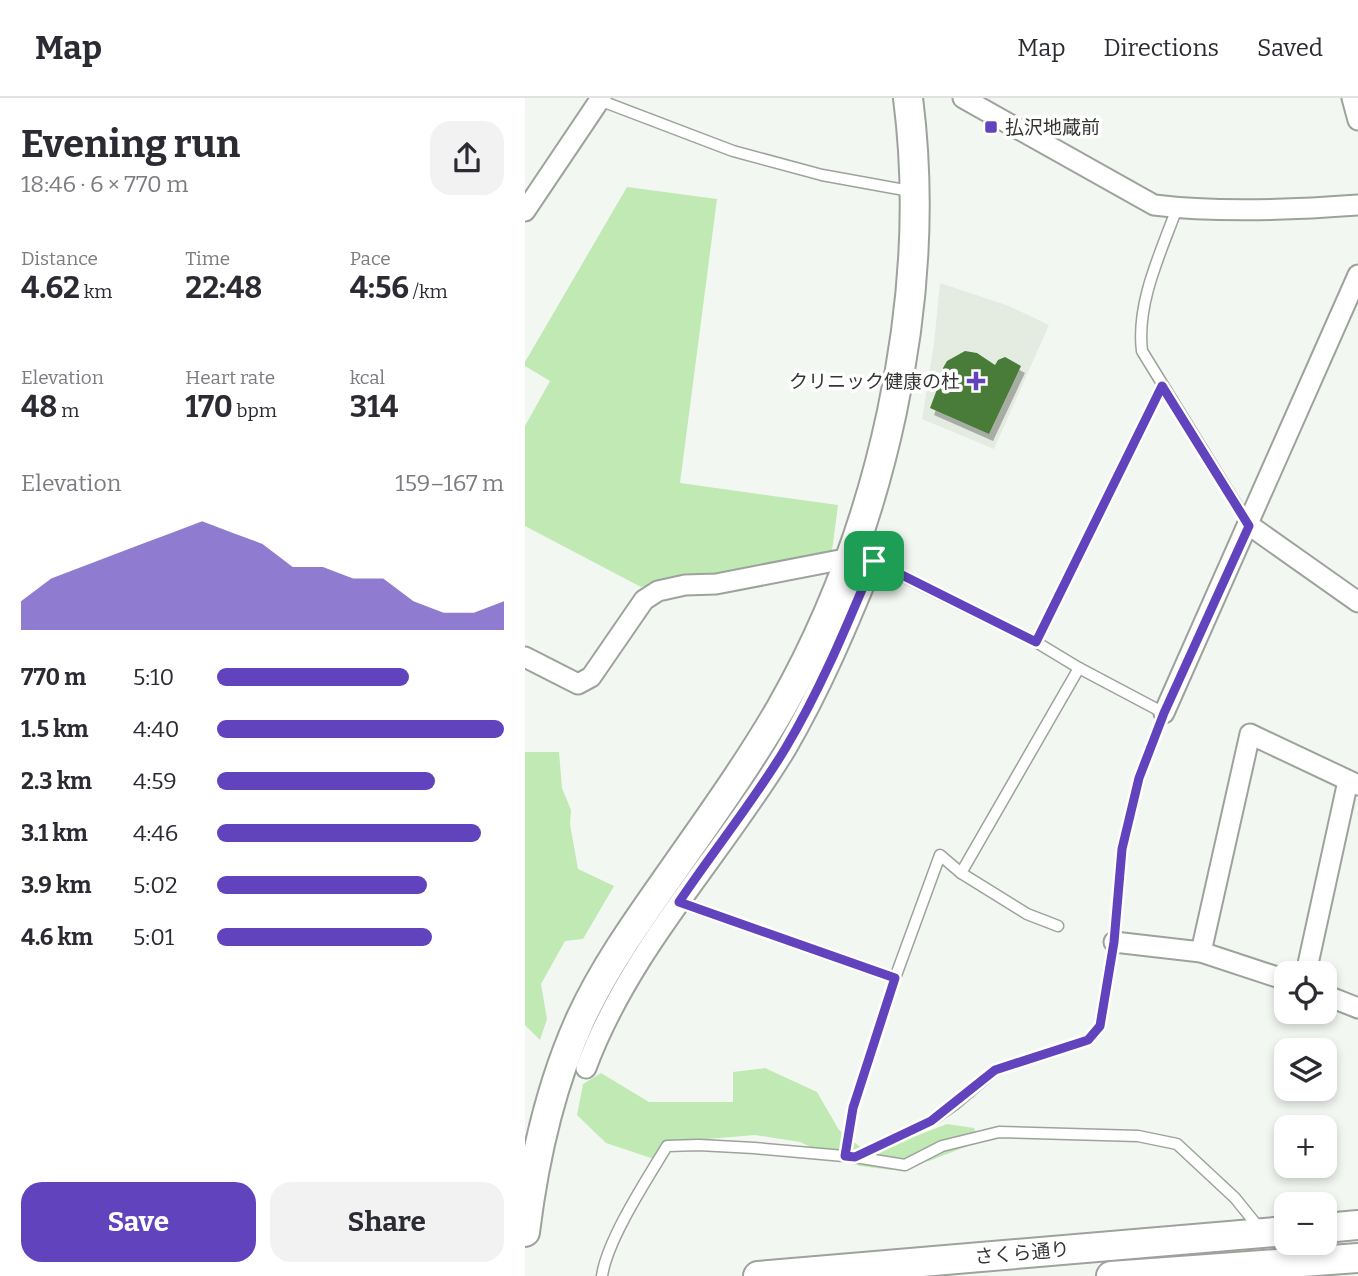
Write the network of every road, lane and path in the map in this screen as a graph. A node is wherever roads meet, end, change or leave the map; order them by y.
1 (908, 98) edge
2 (963, 98) edge
3 (1352, 98) edge
4 (600, 99) edge
5 (1358, 120) edge
6 (913, 192) junction
7 (1358, 205) edge
8 (1177, 208) junction
9 (525, 211) edge
10 (1358, 275) edge
11 (1162, 386) junction
12 (1249, 526) junction
13 (862, 560) junction
14 (1358, 602) edge
15 (1036, 642) junction
16 (525, 657) edge
17 (1079, 668) junction
18 (1164, 713) junction
19 (1353, 783) edge
20 (961, 873) junction
21 (679, 902) junction
22 (1058, 926) dead end
23 (1114, 942) junction
24 (1201, 951) junction
25 (1309, 961) edge
26 (1274, 975) edge
27 (895, 978) junction
28 (1337, 1000) edge
29 (1358, 1008) edge
30 (586, 1068) dead end
31 (850, 1157) junction
32 (1358, 1225) edge
33 (1337, 1227) edge
34 (1274, 1231) edge
35 (525, 1232) edge
36 (1274, 1232) edge
37 (1358, 1258) edge
38 (1313, 1268) edge
39 (602, 1276) edge
40 (758, 1276) edge
41 (1111, 1276) edge

1 - 6 street
2 - 8 street
3 - 5 street
4 - 6 lane
4 - 9 street
6 - 13 street
7 - 8 street
8 - 11 lane
10 - 12 street
11 - 12 lane
11 - 15 lane
12 - 14 street
12 - 18 street
13 - 15 lane
13 - 16 street
13 - 21 street
13 - 35 street
15 - 17 lane
17 - 18 lane
17 - 20 lane
18 - 23 lane
19 - 24 street
19 - 25 street
20 - 22 lane
20 - 27 lane
21 - 27 lane
21 - 30 street
23 - 24 street
23 - 31 lane
24 - 26 street
27 - 31 path
28 - 29 street
31 - 34 lane
31 - 39 lane
32 - 33 street
36 - 40 street, さくら通り
37 - 38 street
38 - 41 street

